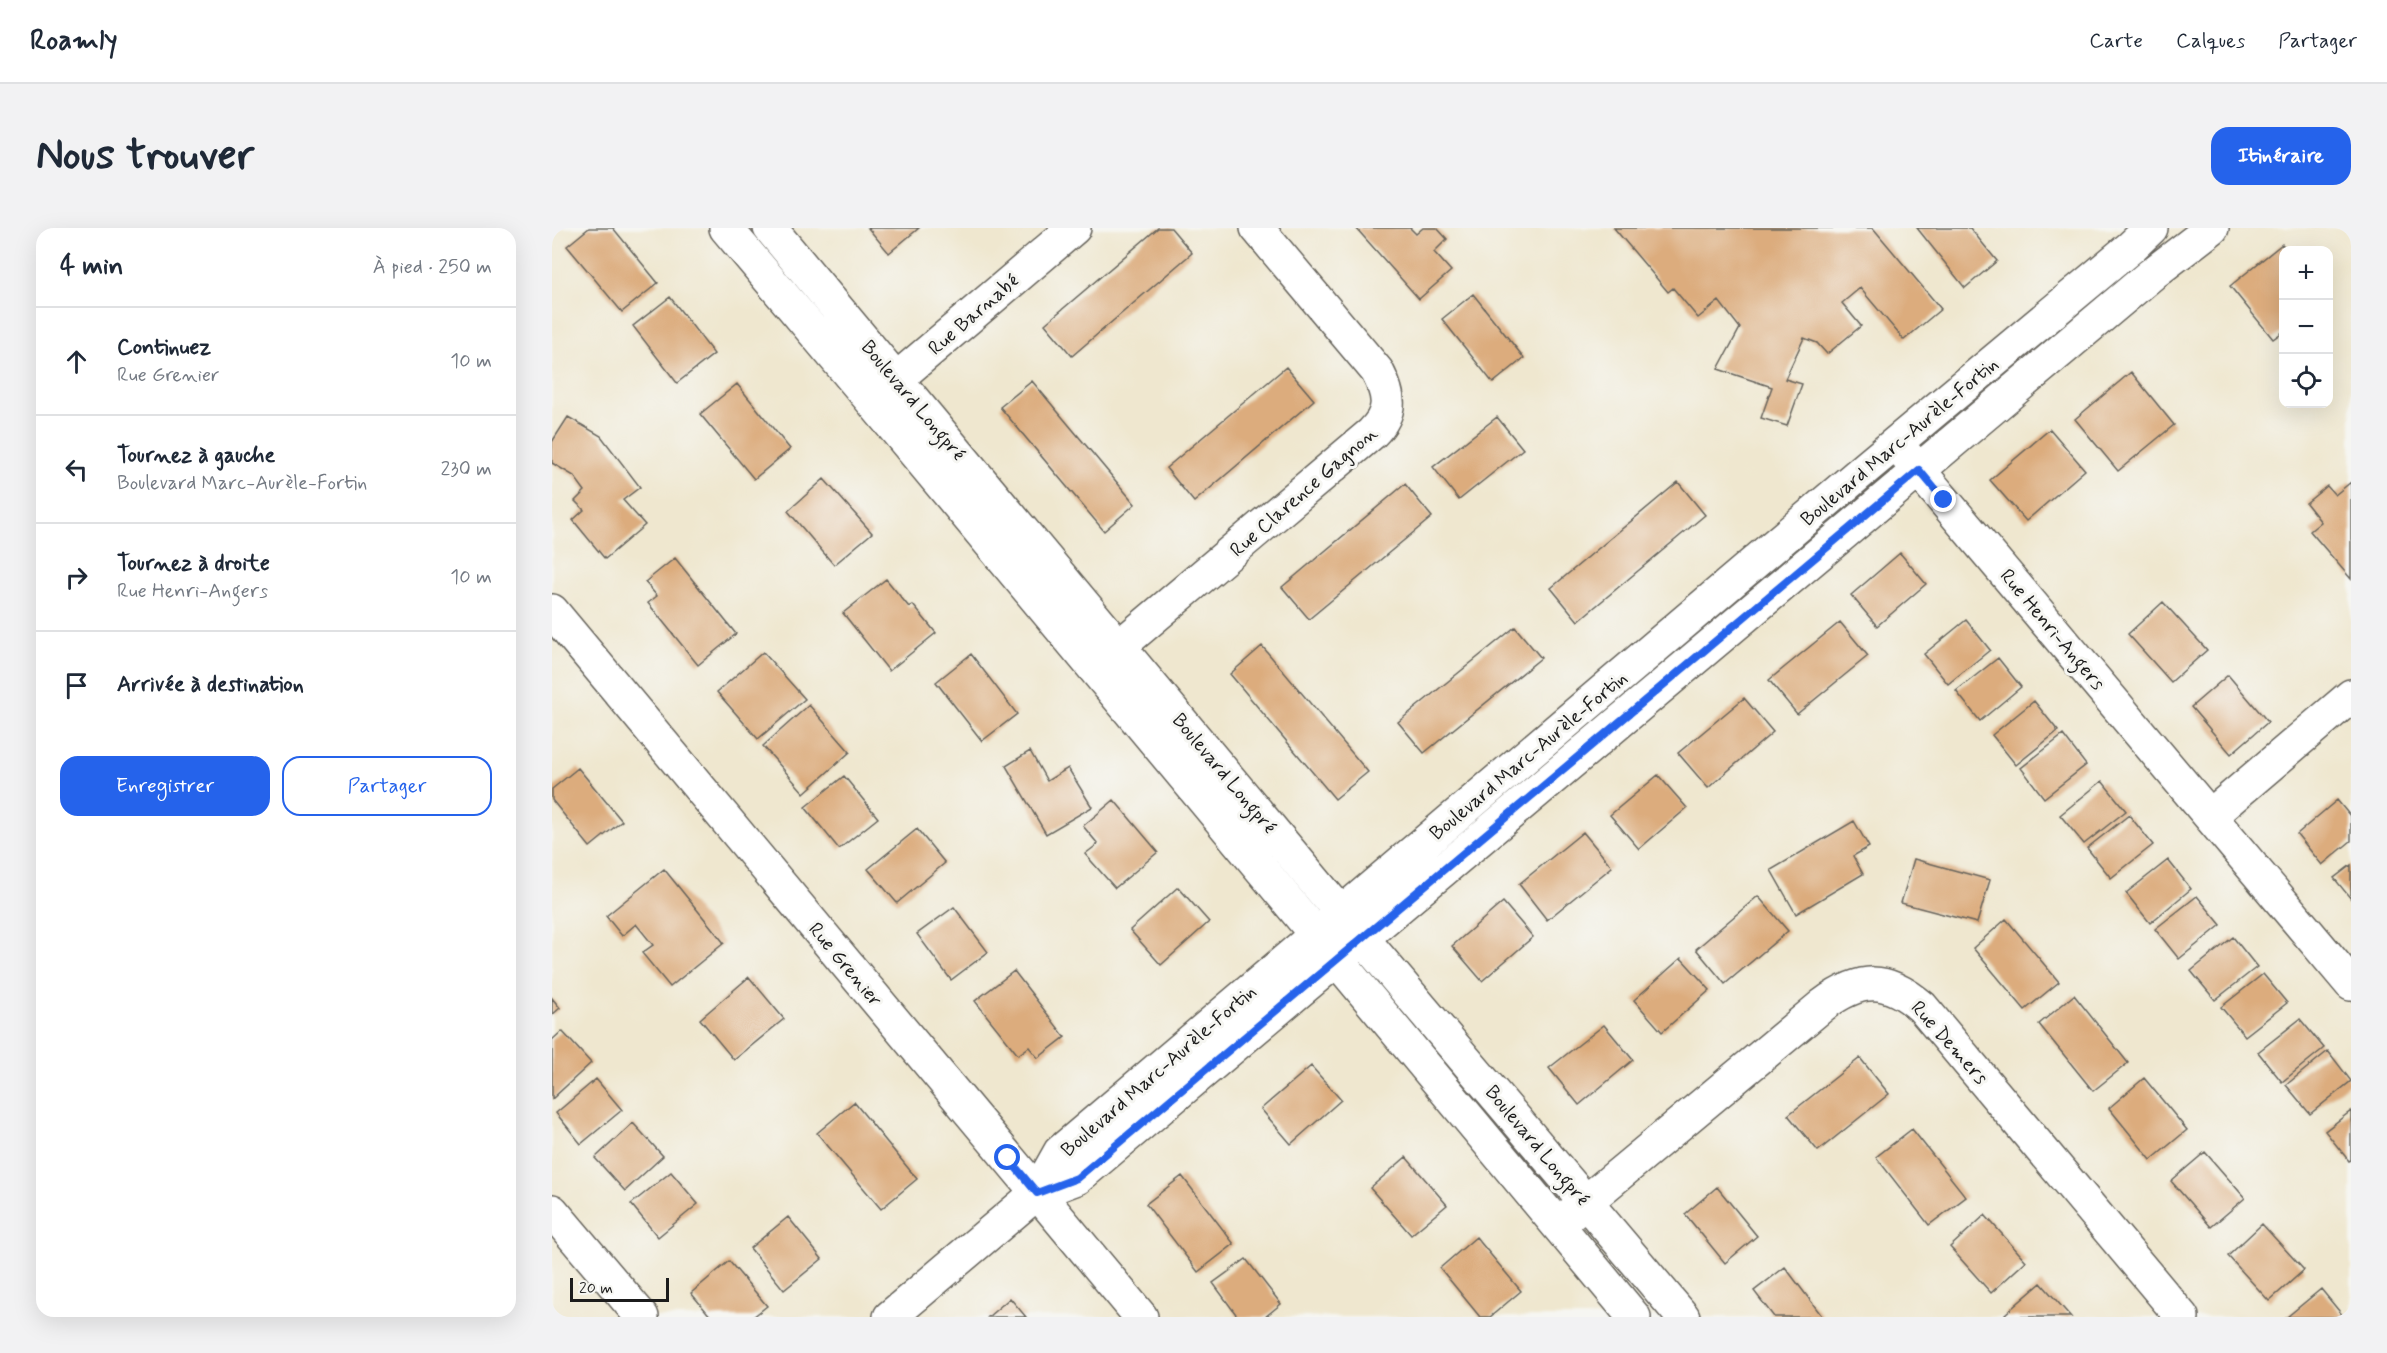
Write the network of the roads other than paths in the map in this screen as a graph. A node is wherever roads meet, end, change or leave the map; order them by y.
1 (726, 228) edge
2 (770, 228) edge
3 (1074, 228) edge
4 (1257, 228) edge
5 (2151, 228) edge
6 (2160, 228) edge
7 (2212, 228) edge
8 (2181, 252) junction
9 (897, 379) junction
10 (871, 400) junction
11 (1896, 443) junction
12 (1919, 470) junction
13 (552, 611) edge
14 (1119, 646) junction
15 (1094, 668) junction
16 (2351, 696) edge
17 (2210, 816) junction
18 (1341, 913) junction
19 (1316, 934) junction
20 (1363, 938) junction
21 (1337, 959) junction
22 (2351, 984) edge
23 (1037, 1193) junction
24 (1586, 1203) junction
25 (552, 1211) edge
26 (1557, 1226) junction
27 (642, 1317) edge
28 (890, 1317) edge
29 (1141, 1317) edge
30 (1634, 1317) edge
31 (1683, 1317) edge
32 (2182, 1317) edge

1 - 10 street, Boulevard Longpré
2 - 9 street, Boulevard Longpré
3 - 9 street, Rue Barnabé
4 - 14 street, Rue Clarence Gagnon
5 - 11 street, Boulevard Marc-Aurèle-Fortin
6 - 8 street
7 - 8 street, Boulevard Marc-Aurèle-Fortin
8 - 12 street, Boulevard Marc-Aurèle-Fortin
9 - 10 street, Rue Barnabé
9 - 14 street, Boulevard Longpré
10 - 15 street, Boulevard Longpré
11 - 12 street, Rue Henri-Angers
11 - 18 street, Boulevard Marc-Aurèle-Fortin
12 - 17 street, Rue Henri-Angers
12 - 20 street, Boulevard Marc-Aurèle-Fortin
13 - 23 street, Rue Grenier
14 - 15 street, Rue Clarence Gagnon
14 - 18 street, Boulevard Longpré
15 - 19 street, Boulevard Longpré
16 - 17 street
17 - 22 street, Rue Henri-Angers
18 - 19 street, Boulevard Marc-Aurèle-Fortin
18 - 20 street, Boulevard Longpré
19 - 21 street, Boulevard Longpré
19 - 23 street, Boulevard Marc-Aurèle-Fortin
20 - 21 street, Boulevard Marc-Aurèle-Fortin
20 - 24 street, Boulevard Longpré
21 - 23 street, Boulevard Marc-Aurèle-Fortin
21 - 26 street, Boulevard Longpré
23 - 28 street
23 - 29 street, Rue Grenier
24 - 26 street, Rue Demers
24 - 31 street, Boulevard Longpré
24 - 32 street, Rue Demers
25 - 27 street
26 - 30 street, Boulevard Longpré

